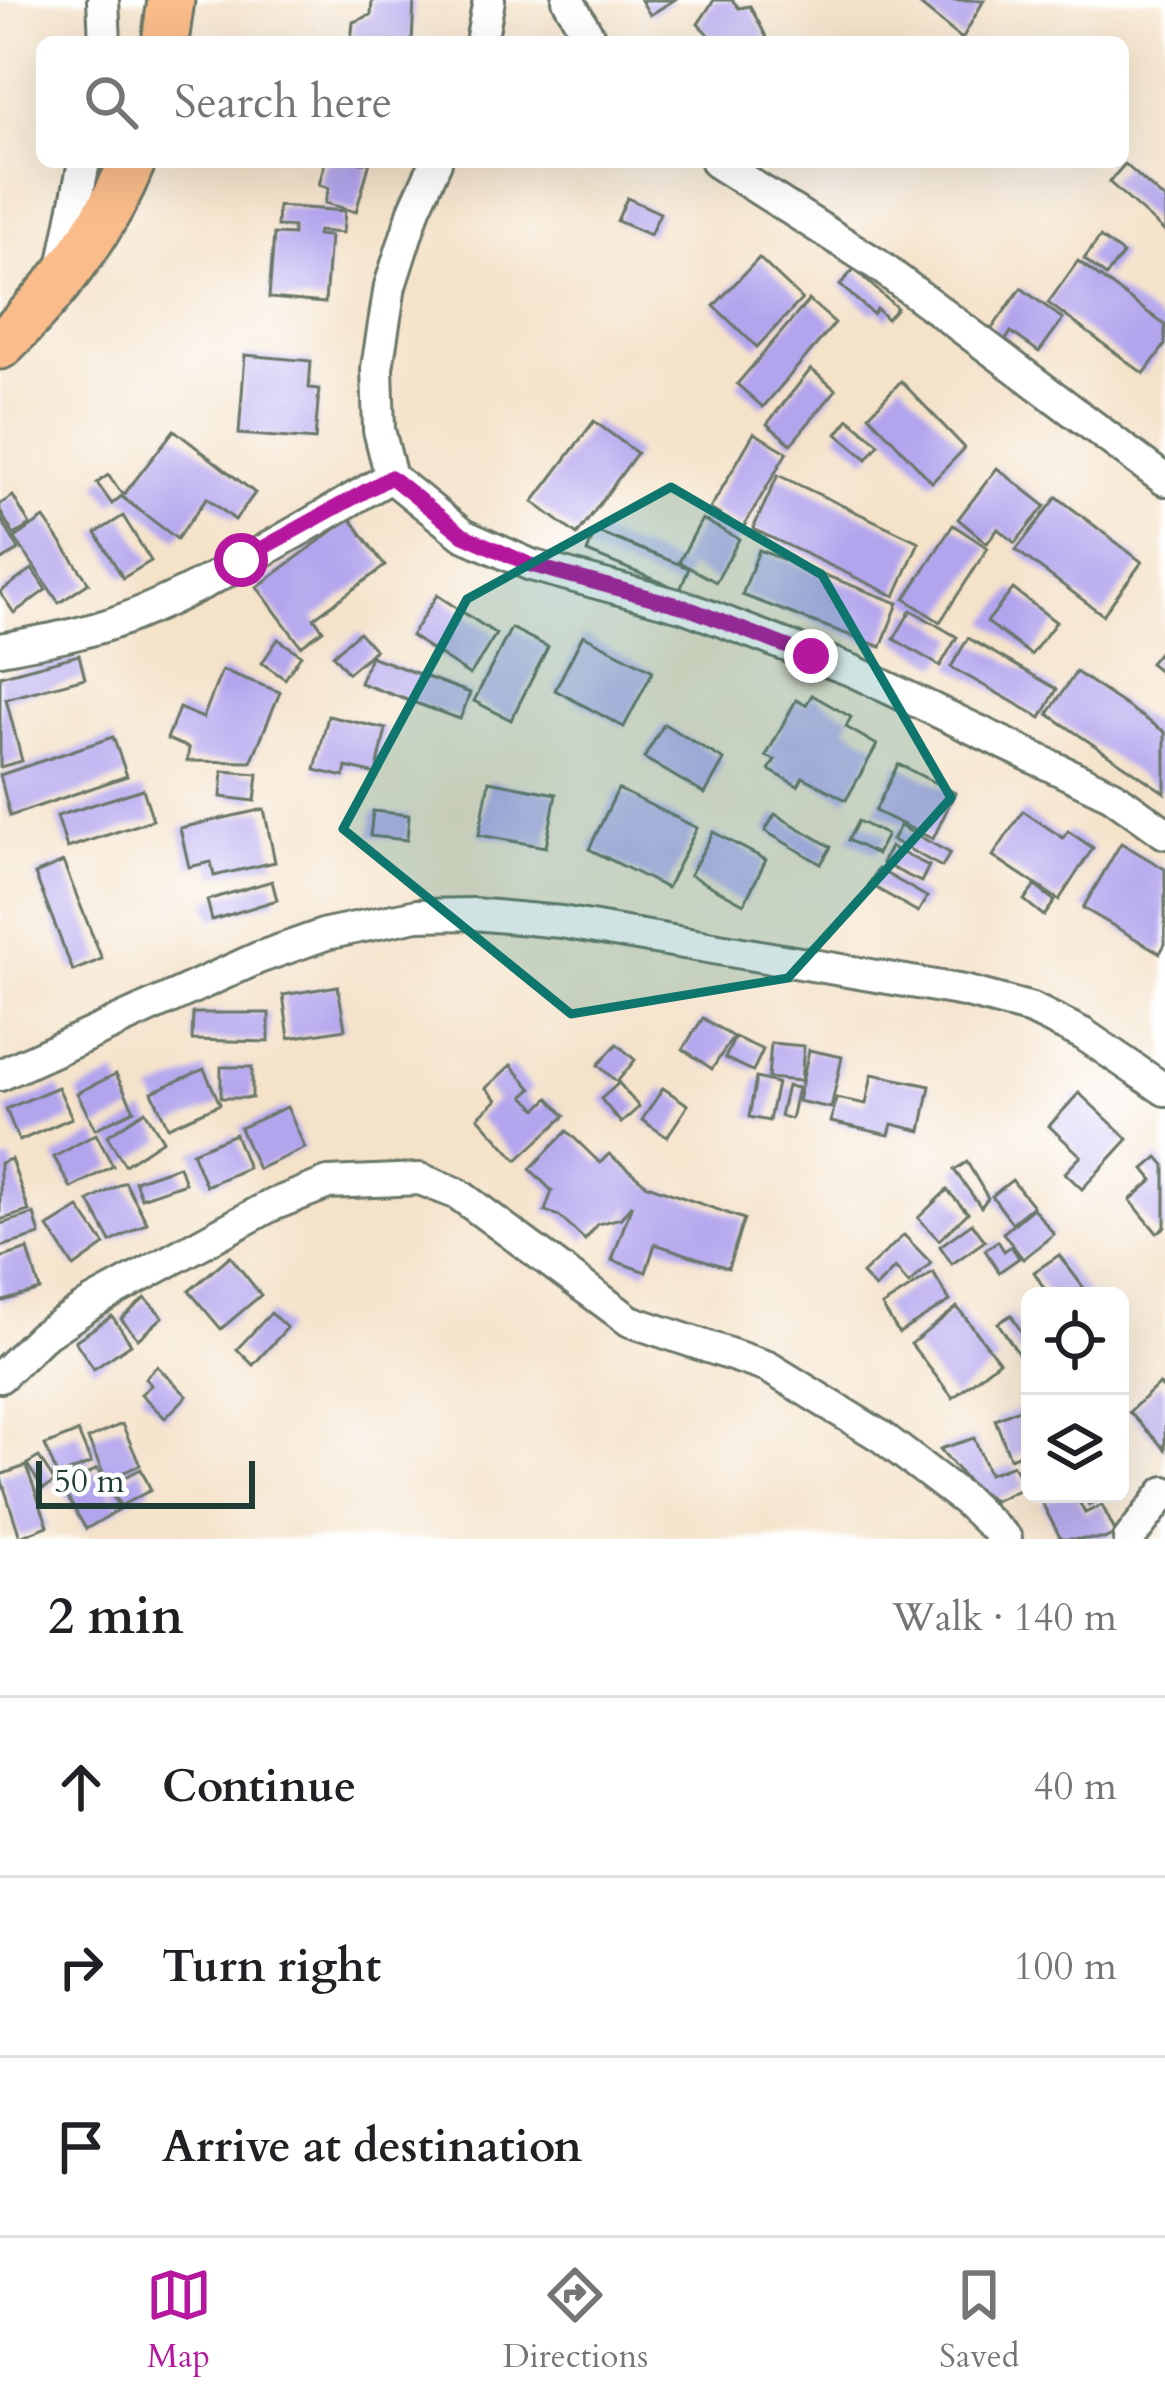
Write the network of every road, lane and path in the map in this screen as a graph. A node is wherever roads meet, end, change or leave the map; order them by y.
1 (103, 0) edge
2 (171, 0) edge
3 (489, 0) edge
4 (568, 0) edge
5 (105, 36) edge
6 (166, 36) edge
7 (482, 36) edge
8 (589, 36) edge
9 (83, 168) edge
10 (129, 168) edge
11 (433, 168) edge
12 (725, 168) edge
13 (61, 280) junction
14 (0, 346) edge
15 (391, 477) junction
16 (1165, 480) edge
17 (0, 650) edge
18 (1165, 833) edge
19 (0, 1075) edge
20 (1165, 1090) edge
21 (0, 1377) edge
22 (1165, 1492) edge
23 (1006, 1539) edge
24 (1129, 1539) edge

1 - 5 street
2 - 6 highway
3 - 7 street
4 - 8 street
9 - 13 street
10 - 13 highway
11 - 15 street
12 - 16 street
13 - 14 highway
15 - 17 street
15 - 18 street
19 - 20 street
21 - 23 street
22 - 24 street

